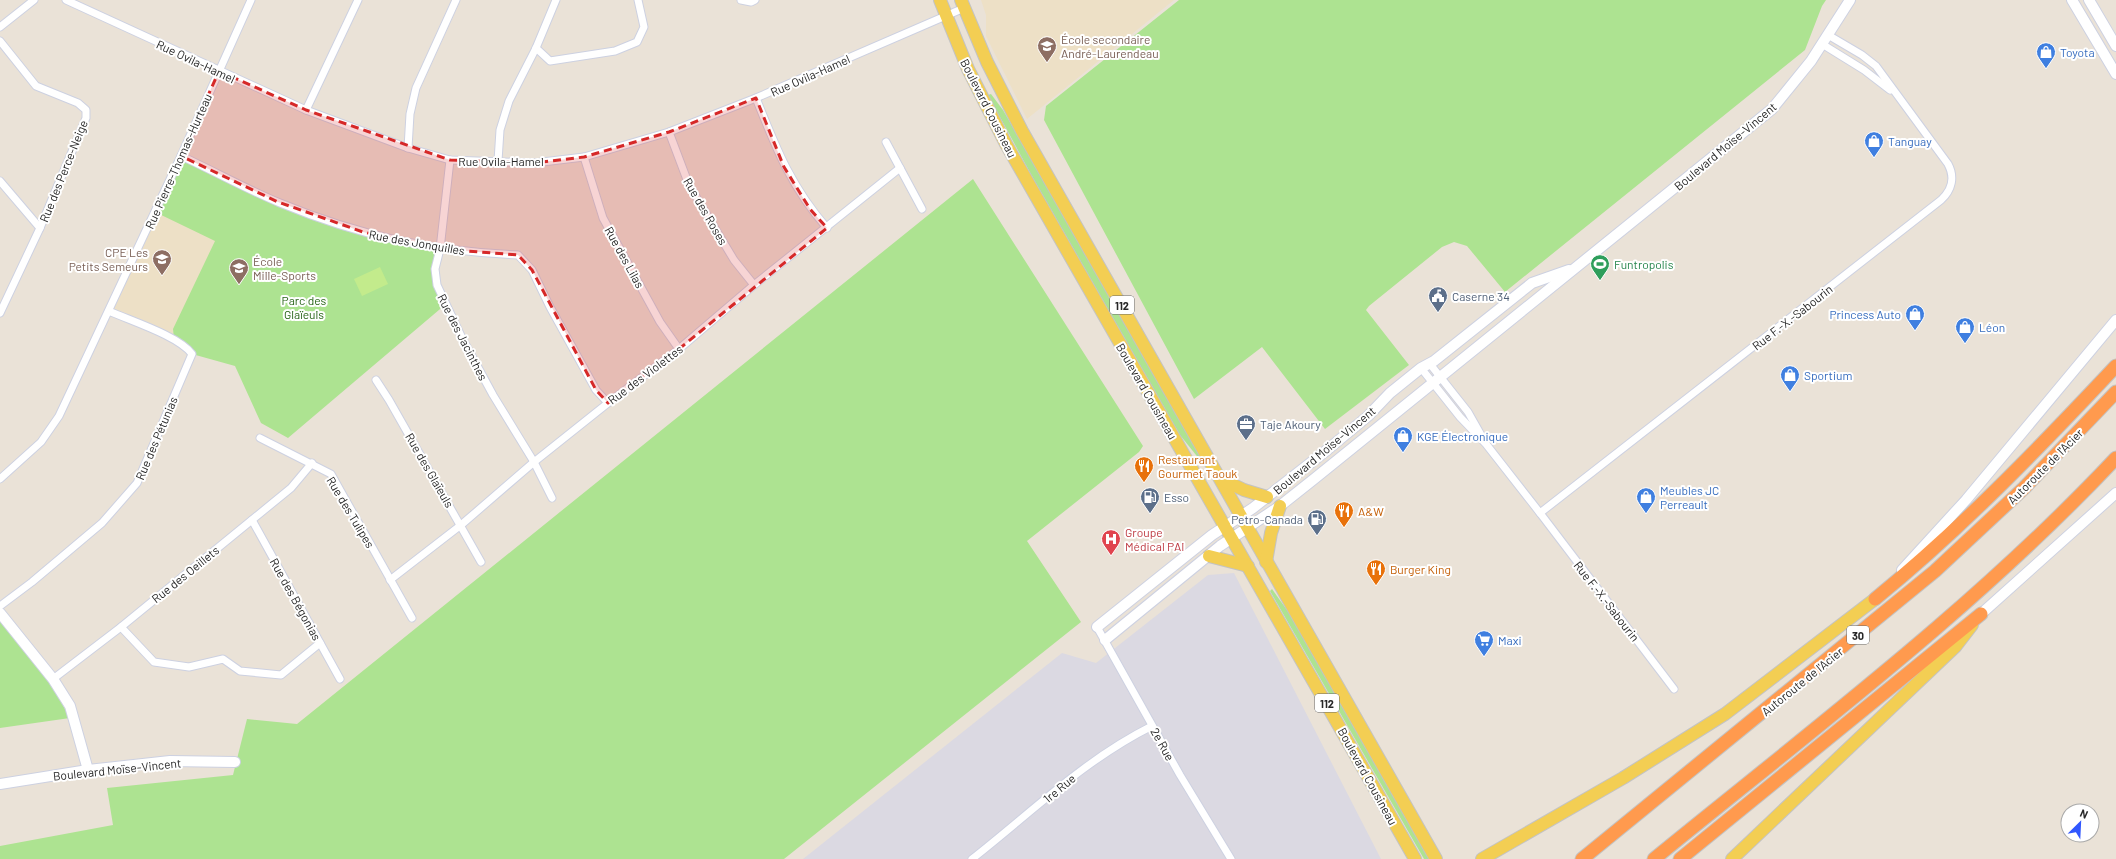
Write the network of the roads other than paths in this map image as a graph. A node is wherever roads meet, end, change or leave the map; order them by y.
1 (34, 0) edge
2 (66, 0) edge
3 (251, 0) edge
4 (358, 0) edge
5 (456, 0) edge
6 (556, 0) edge
7 (638, 0) edge
8 (741, 0) edge
9 (755, 0) edge
10 (940, 0) edge
11 (1850, 0) edge
12 (2072, 0) edge
13 (2089, 0) edge
14 (963, 4) edge
15 (946, 17) junction
16 (0, 27) edge
17 (1828, 35) junction
18 (0, 42) edge
19 (1822, 44) junction
20 (2116, 46) edge
21 (536, 48) junction
22 (219, 71) junction
23 (2116, 74) edge
24 (1895, 93) junction
25 (756, 98) junction
26 (306, 110) junction
27 (669, 132) junction
28 (886, 142) dead end
29 (408, 148) junction
30 (181, 156) junction
31 (584, 157) junction
32 (450, 160) junction
33 (498, 161) junction
34 (900, 168) junction
35 (0, 181) edge
36 (922, 209) dead end
37 (40, 228) junction
38 (827, 228) junction
39 (440, 249) junction
40 (1575, 268) junction
41 (754, 285) junction
42 (109, 311) junction
43 (0, 313) edge
44 (2116, 320) edge
45 (679, 349) junction
46 (1426, 366) junction
47 (2116, 366) edge
48 (376, 380) dead end
49 (1437, 380) junction
50 (2116, 392) edge
51 (608, 403) junction
52 (260, 438) dead end
53 (2116, 458) edge
54 (534, 462) junction
55 (312, 463) junction
56 (0, 479) edge
57 (1221, 479) junction
58 (2116, 494) edge
59 (1267, 497) junction
60 (552, 498) dead end
61 (1280, 506) junction
62 (1540, 513) junction
63 (1240, 517) junction
64 (252, 520) junction
65 (461, 525) junction
66 (1225, 526) junction
67 (1247, 528) junction
68 (1232, 538) junction
69 (1209, 556) junction
70 (481, 562) dead end
71 (1266, 562) junction
72 (1248, 566) junction
73 (390, 580) junction
74 (1875, 599) junction
75 (0, 606) edge
76 (0, 613) edge
77 (1981, 614) junction
78 (412, 618) dead end
79 (121, 627) junction
80 (1097, 627) joint
81 (1105, 640) junction
82 (320, 643) junction
83 (53, 679) junction
84 (340, 679) dead end
85 (1674, 689) dead end
86 (1152, 726) junction
87 (234, 762) dead end
88 (88, 770) junction
89 (0, 784) edge
90 (972, 859) edge
91 (1232, 859) edge
92 (1415, 859) edge
93 (1436, 859) edge
94 (1482, 859) edge
95 (1582, 859) edge
96 (1654, 859) edge
97 (1680, 859) edge
98 (1732, 859) edge

1 - 16 street
2 - 22 street, Rue Ovila-Hamel
3 - 22 street, Rue Pierre-Thomas-Hurteau
4 - 26 street
5 - 29 street
6 - 21 street
7 - 21 street
8 - 9 street
10 - 15 main road, Boulevard Cousineau / 112
11 - 17 street, Boulevard Moïse-Vincent
12 - 23 street
13 - 20 street
14 - 15 street, Rue Ovila-Hamel
14 - 57 main road, Boulevard Cousineau / 112
15 - 25 street, Rue Ovila-Hamel
15 - 66 main road, Boulevard Cousineau / 112
17 - 19 street, Boulevard Moïse-Vincent
17 - 24 street, Rue F.-X.-Sabourin
18 - 37 street, Rue des Perce-Neige
19 - 24 street, Rue F.-X.-Sabourin
19 - 40 street, Boulevard Moïse-Vincent
21 - 33 street
22 - 26 street, Rue Ovila-Hamel
22 - 30 street, Rue Pierre-Thomas-Hurteau
24 - 62 street, Rue F.-X.-Sabourin
25 - 27 street, Rue Ovila-Hamel
25 - 38 street
26 - 29 street, Rue Ovila-Hamel
27 - 31 street, Rue Ovila-Hamel
27 - 41 street, Rue des Roses
28 - 34 street
29 - 32 street, Rue Ovila-Hamel
30 - 39 street, Rue des Jonquilles
30 - 42 street, Rue Pierre-Thomas-Hurteau
31 - 33 street, Rue Ovila-Hamel
31 - 45 street, Rue des Lilas
32 - 33 street, Rue Ovila-Hamel
32 - 39 street, Rue des Jacinthes
34 - 36 street
34 - 38 street, Rue des Violettes
35 - 37 street
37 - 43 street, Rue des Perce-Neige
38 - 41 street, Rue des Violettes
39 - 51 street, Rue des Jonquilles
39 - 54 street, Rue des Jacinthes
40 - 46 street, Boulevard Moïse-Vincent
40 - 49 street, Boulevard Moïse-Vincent
41 - 45 street, Rue des Violettes
42 - 56 street, Rue Pierre-Thomas-Hurteau
42 - 75 street, Rue des Pétunias
44 - 74 street
45 - 51 street, Rue des Violettes
46 - 49 street, Rue F.-X.-Sabourin
46 - 59 street, Boulevard Moïse-Vincent
47 - 74 highway
48 - 65 street, Rue des Glaïeuls
49 - 61 street, Boulevard Moïse-Vincent
49 - 62 street, Rue F.-X.-Sabourin
50 - 95 highway, Autoroute de l'Acier / 30
51 - 54 street, Rue des Violettes
52 - 55 street, Rue des Tulipes
53 - 96 highway
54 - 60 street, Rue des Jacinthes
54 - 65 street, Rue des Violettes
55 - 64 street, Rue des Oeillets
55 - 73 street, Rue des Tulipes
57 - 59 main road
57 - 63 main road, Boulevard Cousineau / 112
58 - 77 street
59 - 63 street, Boulevard Moïse-Vincent
61 - 67 street, Boulevard Moïse-Vincent
61 - 71 main road
62 - 85 street, Rue F.-X.-Sabourin
63 - 66 street, Boulevard Moïse-Vincent
63 - 67 main road, Boulevard Cousineau / 112
64 - 79 street, Rue des Oeillets
64 - 82 street, Rue des Bégonias
65 - 70 street, Rue des Glaïeuls
65 - 73 street, Rue des Violettes
66 - 68 main road, Boulevard Cousineau / 112
66 - 80 street, Boulevard Moïse-Vincent
67 - 68 street, Boulevard Moïse-Vincent
67 - 71 main road, Boulevard Cousineau / 112
68 - 69 street, Boulevard Moïse-Vincent
68 - 72 main road, Boulevard Cousineau / 112
69 - 72 main road
69 - 81 street, Boulevard Moïse-Vincent
71 - 93 main road, Boulevard Cousineau / 112
72 - 92 main road, Boulevard Cousineau / 112
73 - 78 street, Rue des Tulipes
74 - 94 main road
76 - 83 street
77 - 97 highway
77 - 98 main road
79 - 82 street
79 - 83 street, Rue des Oeillets
80 - 81 street, 2e Rue
81 - 86 street, 2e Rue
82 - 84 street, Rue des Bégonias
83 - 88 street
86 - 90 street, 1re Rue
86 - 91 street, 2e Rue
87 - 88 street, Boulevard Moïse-Vincent
88 - 89 street, Boulevard Moïse-Vincent

